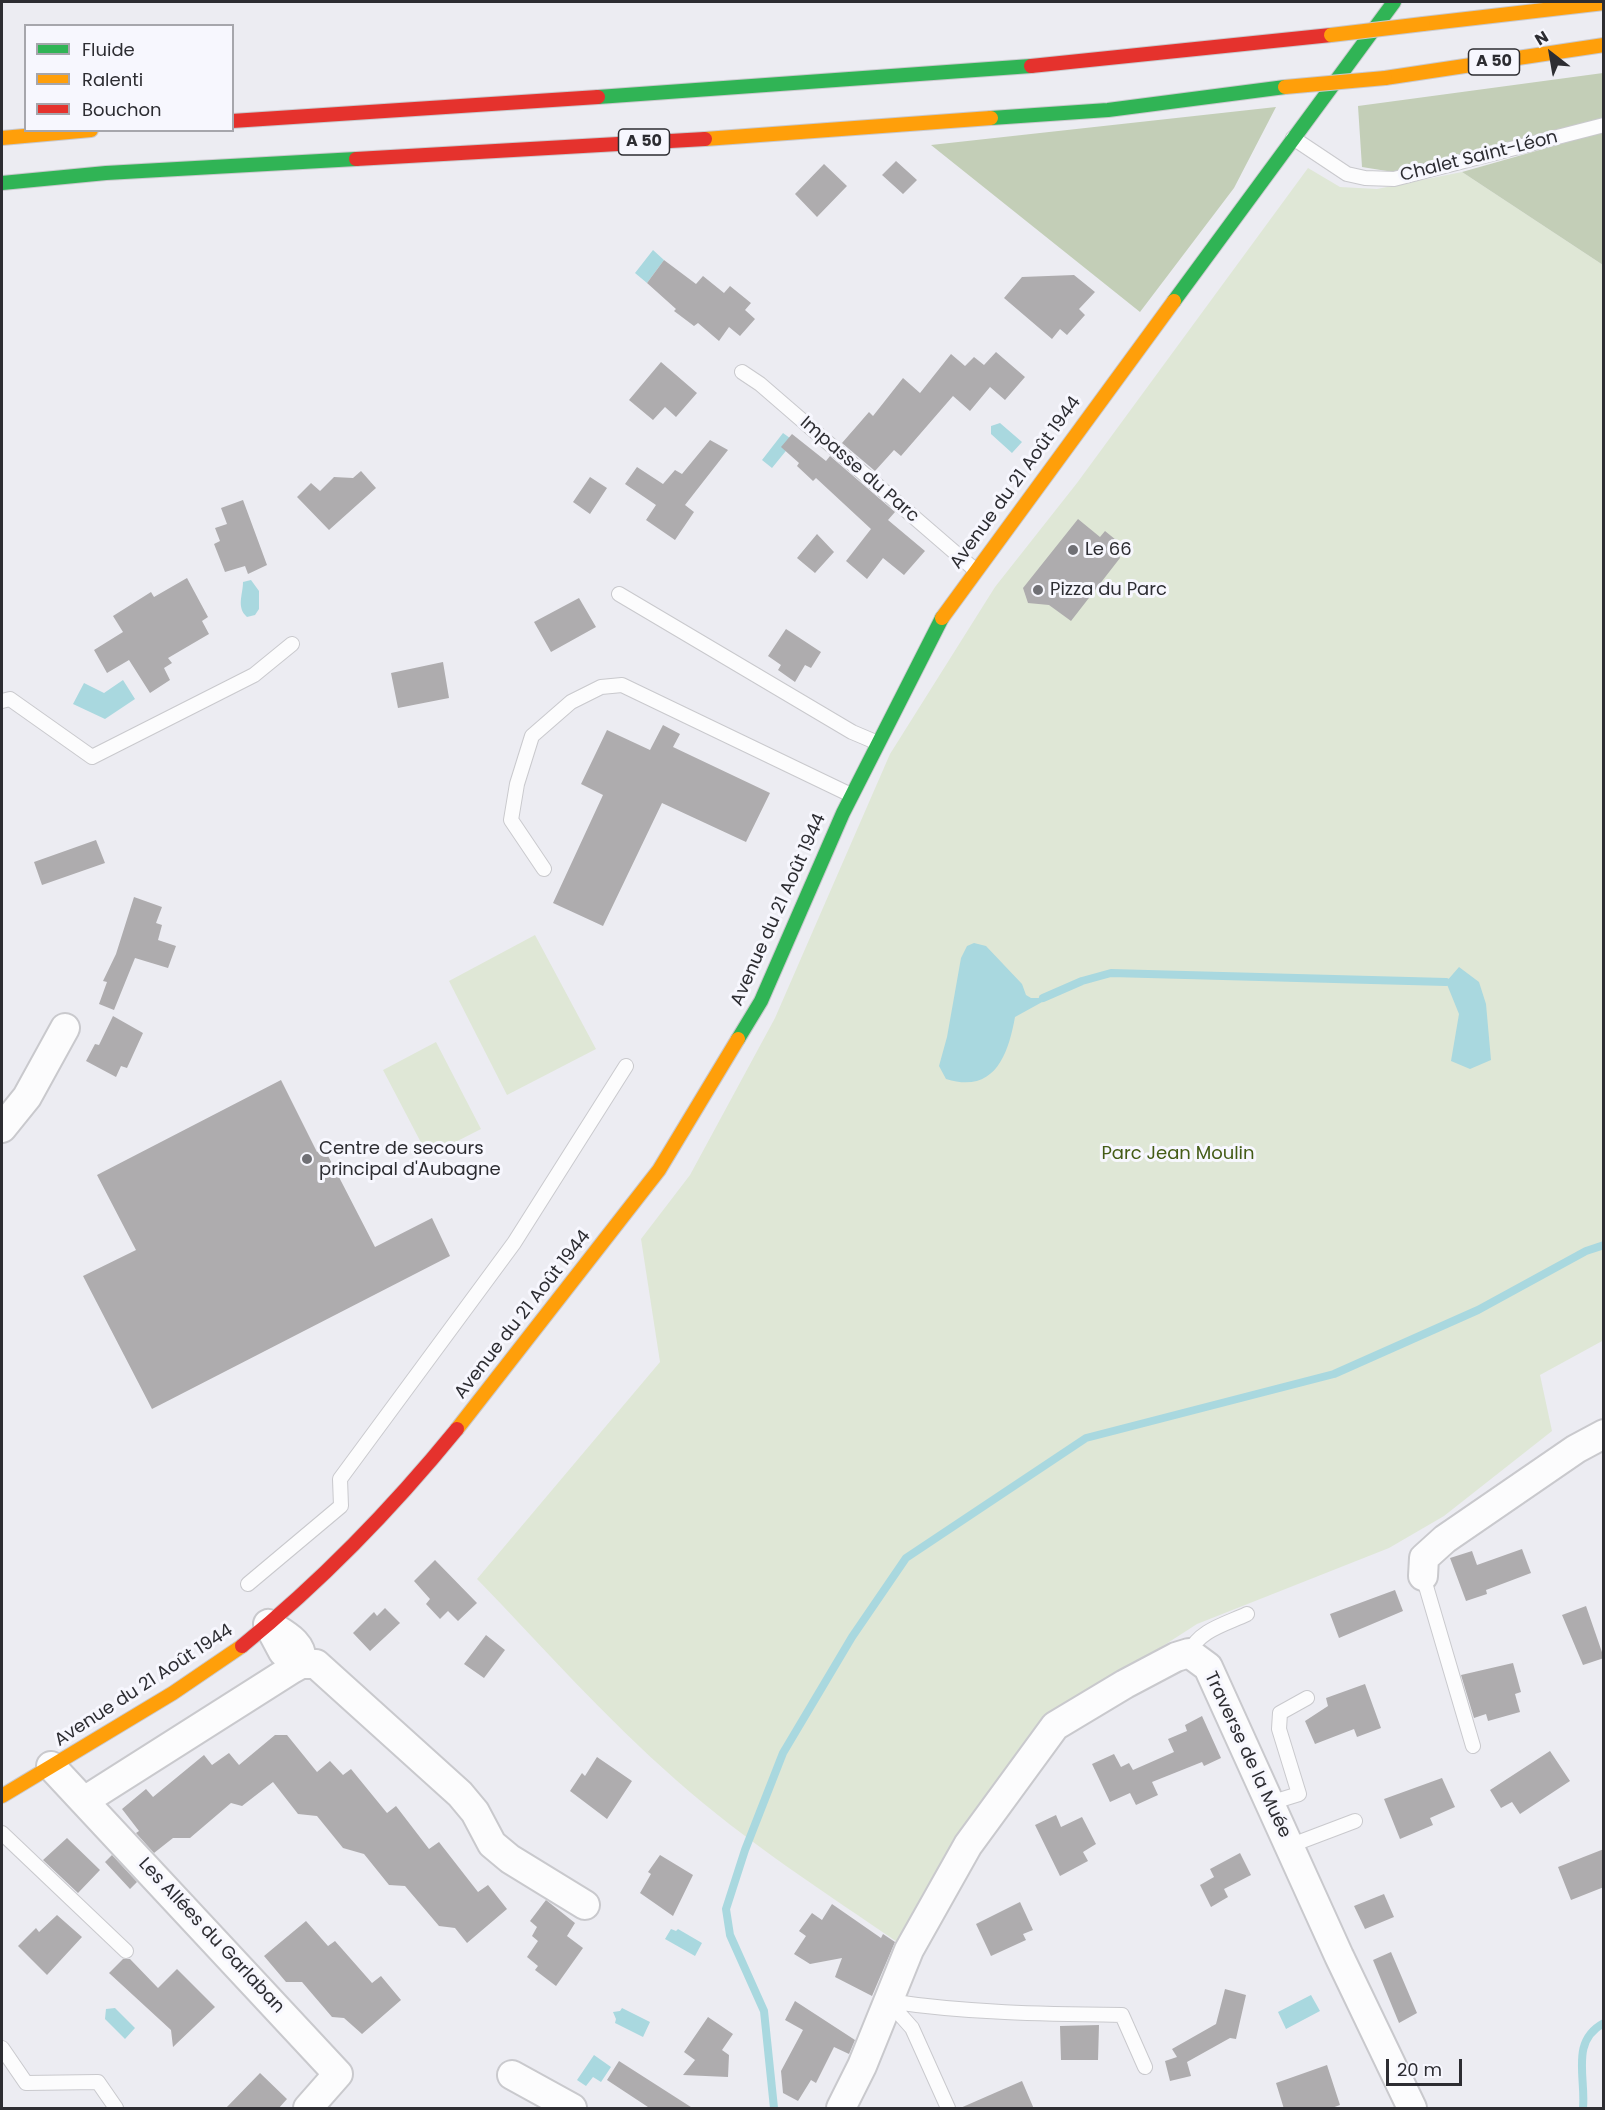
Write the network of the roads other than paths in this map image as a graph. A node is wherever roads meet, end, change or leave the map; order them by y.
1 (1394, 2) edge
2 (1604, 3) edge
3 (1604, 45) edge
4 (234, 121) edge
5 (1604, 126) edge
6 (69, 132) edge
7 (2, 138) edge
8 (1293, 138) junction
9 (2, 183) edge
10 (742, 372) dead end
11 (974, 570) junction
12 (619, 594) dead end
13 (292, 644) dead end
14 (2, 701) edge
15 (878, 743) junction
16 (851, 795) junction
17 (544, 869) dead end
18 (65, 1029) dead end
19 (626, 1066) dead end
20 (2, 1128) edge
21 (1604, 1434) edge
22 (1423, 1575) joint
23 (248, 1584) dead end
24 (1247, 1614) dead end
25 (268, 1624) junction
26 (1189, 1653) junction
27 (301, 1664) junction
28 (1307, 1698) dead end
29 (1473, 1746) dead end
30 (51, 1766) junction
31 (2, 1796) edge
32 (84, 1801) junction
33 (1270, 1803) junction
34 (1355, 1821) dead end
35 (2, 1833) edge
36 (1289, 1846) junction
37 (585, 1905) dead end
38 (126, 1951) dead end
39 (888, 2001) junction
40 (2, 2048) edge
41 (1145, 2067) dead end
42 (512, 2075) dead end
43 (116, 2109) edge
44 (308, 2109) edge
45 (572, 2109) edge
46 (841, 2109) edge
47 (948, 2109) edge
48 (1412, 2109) edge

1 - 8 main road, Avenue du 21 Août 1944
2 - 4 main road, bridge
3 - 9 main road, A 50, bridge
5 - 8 lane, Chalet Saint-Léon
6 - 7 main road
8 - 11 main road, Avenue du 21 Août 1944
10 - 11 lane, Impasse du Parc
11 - 15 main road, Avenue du 21 Août 1944
12 - 15 lane
13 - 14 lane
15 - 16 main road, Avenue du 21 Août 1944
16 - 17 lane
16 - 25 main road, Avenue du 21 Août 1944
18 - 20 street
19 - 23 lane
21 - 22 street
22 - 29 lane
24 - 26 lane
25 - 27 street
25 - 30 main road, Avenue du 21 Août 1944
26 - 33 street, Traverse de la Muée
26 - 39 street, Traverse de la Muée
27 - 32 street
27 - 37 street
28 - 33 lane
30 - 31 main road, Avenue du 21 Août 1944
30 - 32 street, Les Allées du Garlaban
32 - 44 street, Les Allées du Garlaban
33 - 36 street, Traverse de la Muée
34 - 36 lane
35 - 38 lane
36 - 48 street, Traverse de la Muée
39 - 41 lane
39 - 46 street, Traverse de la Muée
39 - 47 lane
40 - 43 lane
42 - 45 street

